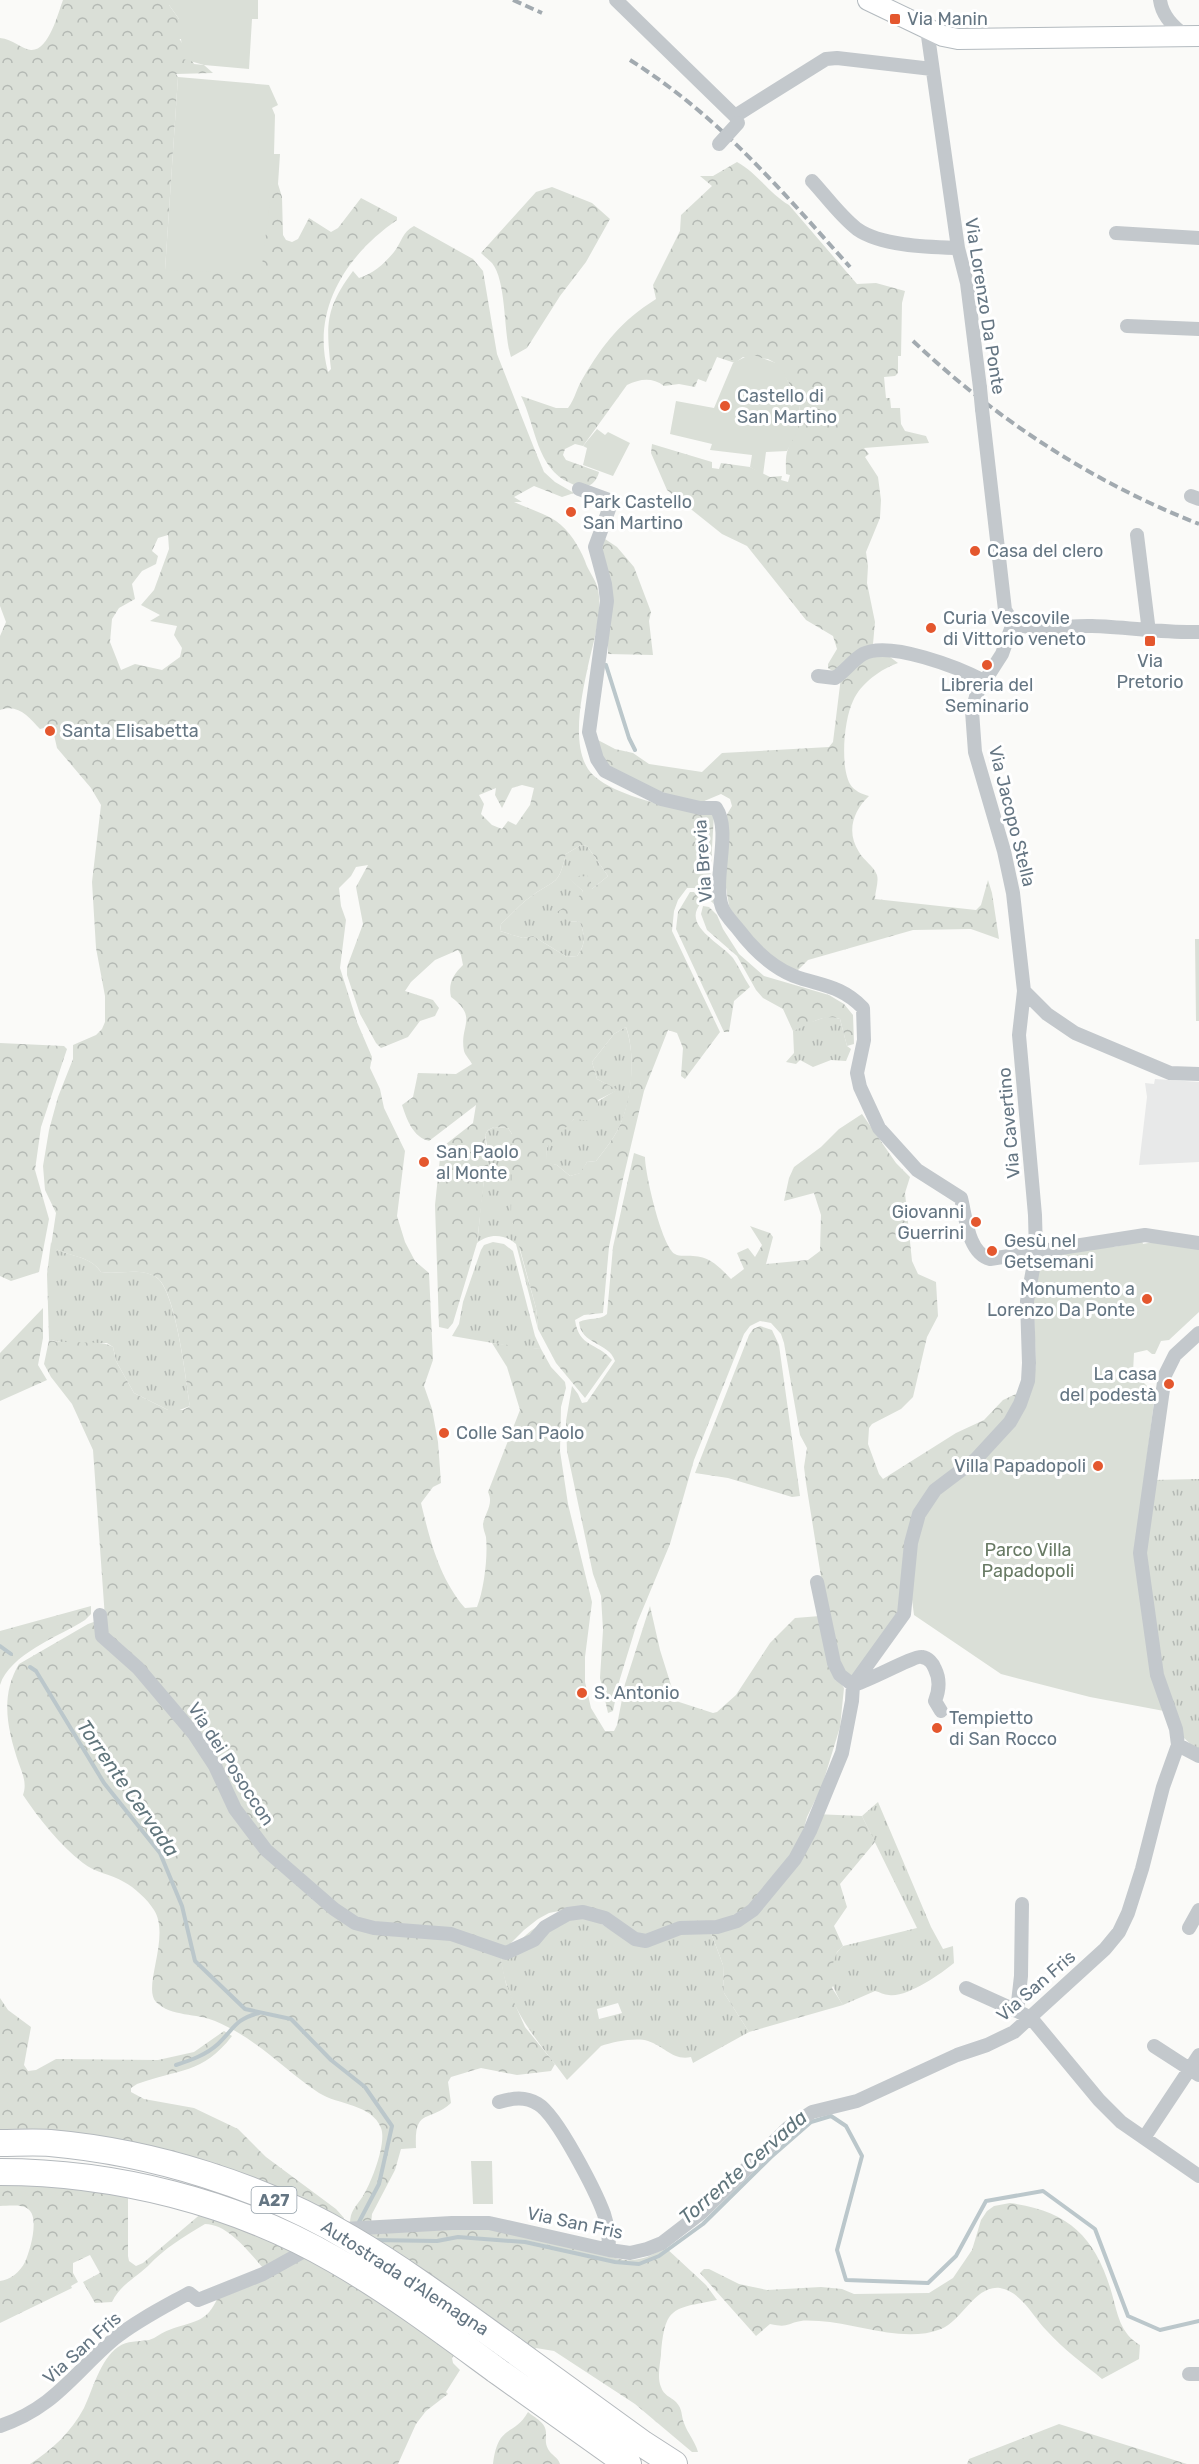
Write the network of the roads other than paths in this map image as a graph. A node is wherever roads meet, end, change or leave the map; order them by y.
1 (616, 0) edge
2 (867, 0) edge
3 (1160, 0) edge
4 (927, 29) junction
5 (1192, 36) edge
6 (932, 69) junction
7 (765, 98) junction
8 (718, 146) dead end
9 (812, 181) dead end
10 (1116, 233) dead end
11 (1199, 238) edge
12 (958, 248) junction
13 (1126, 326) dead end
14 (1199, 329) edge
15 (579, 489) dead end
16 (1137, 535) dead end
17 (1013, 623) junction
18 (1149, 632) junction
19 (1199, 632) edge
20 (1173, 633) junction
21 (1199, 639) edge
22 (818, 676) dead end
23 (984, 681) junction
24 (1024, 991) junction
25 (1199, 1074) edge
26 (1199, 1243) edge
27 (1036, 1253) junction
28 (1199, 1333) edge
29 (817, 1582) dead end
30 (100, 1615) dead end
31 (853, 1685) junction
32 (942, 1711) dead end
33 (1178, 1745) junction
34 (1199, 1756) edge
35 (1022, 1904) dead end
36 (1199, 1910) edge
37 (1189, 1928) dead end
38 (966, 1988) dead end
39 (1017, 2011) junction
40 (1031, 2018) junction
41 (1154, 2046) dead end
42 (1199, 2055) edge
43 (1195, 2072) edge
44 (499, 2102) dead end
45 (1144, 2138) junction
46 (0, 2143) edge
47 (0, 2172) edge
48 (1199, 2176) edge
49 (609, 2250) junction
50 (0, 2426) edge
51 (628, 2464) edge
52 (674, 2464) edge

1 - 7 street
2 - 4 street
3 - 5 street
4 - 5 street
4 - 6 street, Via Lorenzo Da Ponte
6 - 7 street
6 - 12 street, Via Lorenzo Da Ponte
7 - 8 street, bridge
9 - 12 street
10 - 11 street
12 - 17 street, Via Lorenzo Da Ponte, bridge
13 - 14 street
15 - 27 street, Via Brevia
16 - 18 street
17 - 18 street
17 - 23 street, Via Jacopo Stella
18 - 20 street
19 - 20 street
20 - 21 street
22 - 23 street
23 - 24 street, Via Jacopo Stella
24 - 25 street
24 - 27 street, Via Cavertino
26 - 27 street, Via Brevia
27 - 31 street, Via Cavertino
28 - 33 street
29 - 31 street
30 - 31 street, Via dei Posoccon
31 - 32 street
33 - 34 street
33 - 40 street, Via San Fris
35 - 39 street
36 - 37 street
38 - 39 street
39 - 40 street
40 - 45 street
40 - 49 street, Via San Fris
41 - 43 street
42 - 43 street
43 - 45 street
44 - 49 street
45 - 48 street
46 - 52 highway, Autostrada d'Alemagna / A27, bridge
47 - 51 highway, Autostrada d'Alemagna / A27, bridge
49 - 50 street, Via San Fris

